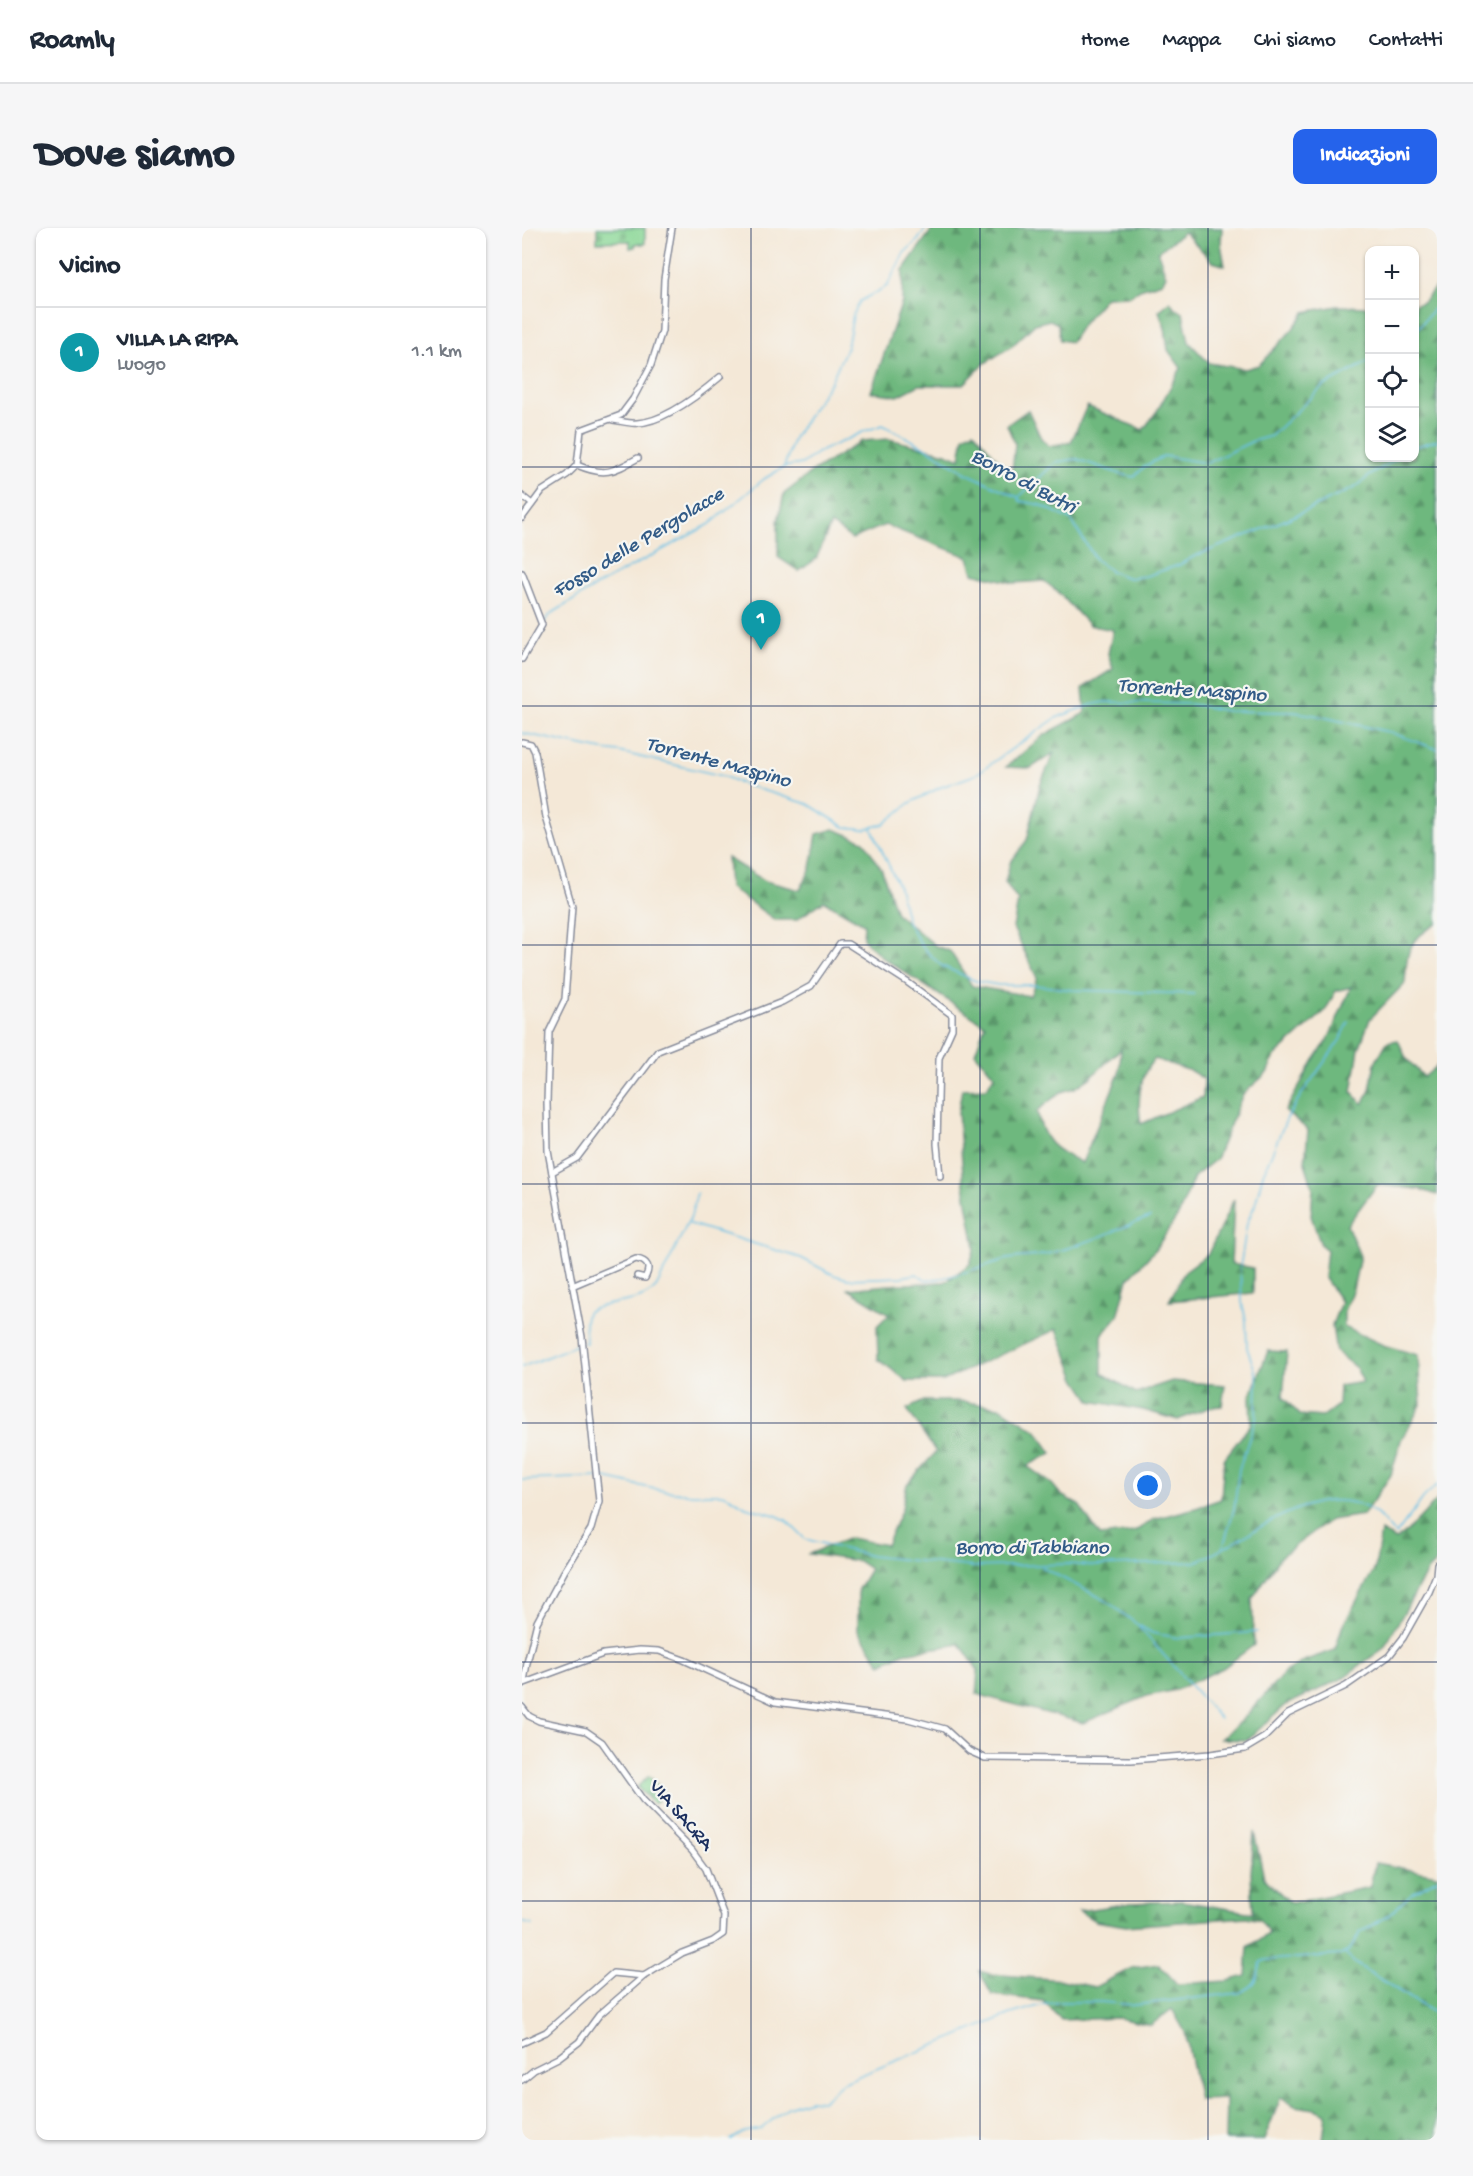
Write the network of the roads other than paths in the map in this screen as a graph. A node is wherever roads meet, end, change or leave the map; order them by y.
1 (672, 228) edge
2 (720, 377) dead end
3 (612, 420) junction
4 (638, 458) dead end
5 (577, 465) junction
6 (522, 496) edge
7 (532, 504) junction
8 (522, 518) edge
9 (522, 573) edge
10 (524, 584) edge
11 (522, 659) edge
12 (522, 742) edge
13 (552, 1173) junction
14 (940, 1176) dead end
15 (637, 1276) dead end
16 (572, 1287) junction
17 (1437, 1564) edge
18 (1436, 1574) edge
19 (523, 1683) edge
20 (522, 1707) edge
21 (644, 1976) junction
22 (522, 2043) edge
23 (522, 2070) edge
24 (524, 2078) edge

1 - 3 street
2 - 3 street
3 - 5 street
4 - 5 street
5 - 7 street
6 - 7 street
7 - 8 street
9 - 10 street
10 - 11 street
12 - 13 street
13 - 14 street
13 - 16 street
15 - 16 street
16 - 19 street
17 - 18 street
18 - 19 street
20 - 21 street, VIA SACRA
21 - 22 street
21 - 24 street, VIA SACRA
23 - 24 street

